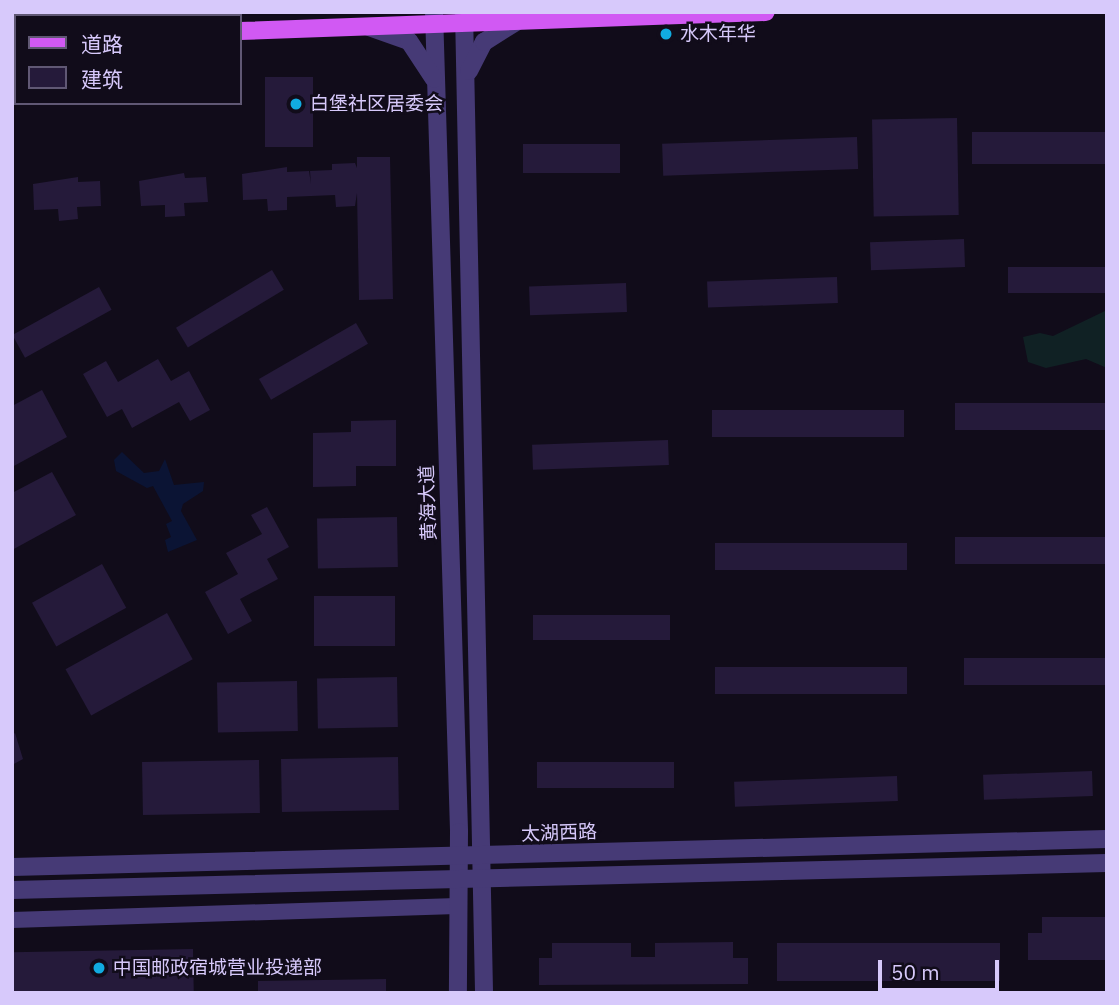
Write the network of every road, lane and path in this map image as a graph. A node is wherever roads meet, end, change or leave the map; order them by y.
1 (323, 12) edge
2 (766, 12) edge
3 (578, 16) edge
4 (464, 18) edge
5 (434, 19) edge
6 (516, 22) junction
7 (369, 27) junction
8 (307, 29) junction
9 (242, 31) edge
10 (466, 81) junction
11 (436, 83) junction
12 (1107, 839) edge
13 (458, 856) junction
14 (484, 856) junction
15 (1107, 863) edge
16 (12, 867) edge
17 (484, 880) junction
18 (457, 881) junction
19 (12, 890) edge
20 (457, 906) junction
21 (12, 920) edge
22 (458, 993) edge
23 (484, 993) edge

1 - 8 main road
2 - 3 main road
3 - 6 main road
4 - 5 main road
4 - 6 main road
4 - 10 street
5 - 7 main road
5 - 11 street, 黄海大道
6 - 10 street
7 - 8 main road
7 - 11 street
8 - 9 main road
10 - 14 street
11 - 13 street, 黄海大道
12 - 14 street, 太湖西路
13 - 14 street, 太湖西路
13 - 16 street, 太湖西路
13 - 18 street, 黄海大道
14 - 17 street
15 - 17 street
17 - 18 street
17 - 23 street
18 - 19 street
18 - 20 street, 黄海大道
20 - 21 street
20 - 22 street, 黄海大道

